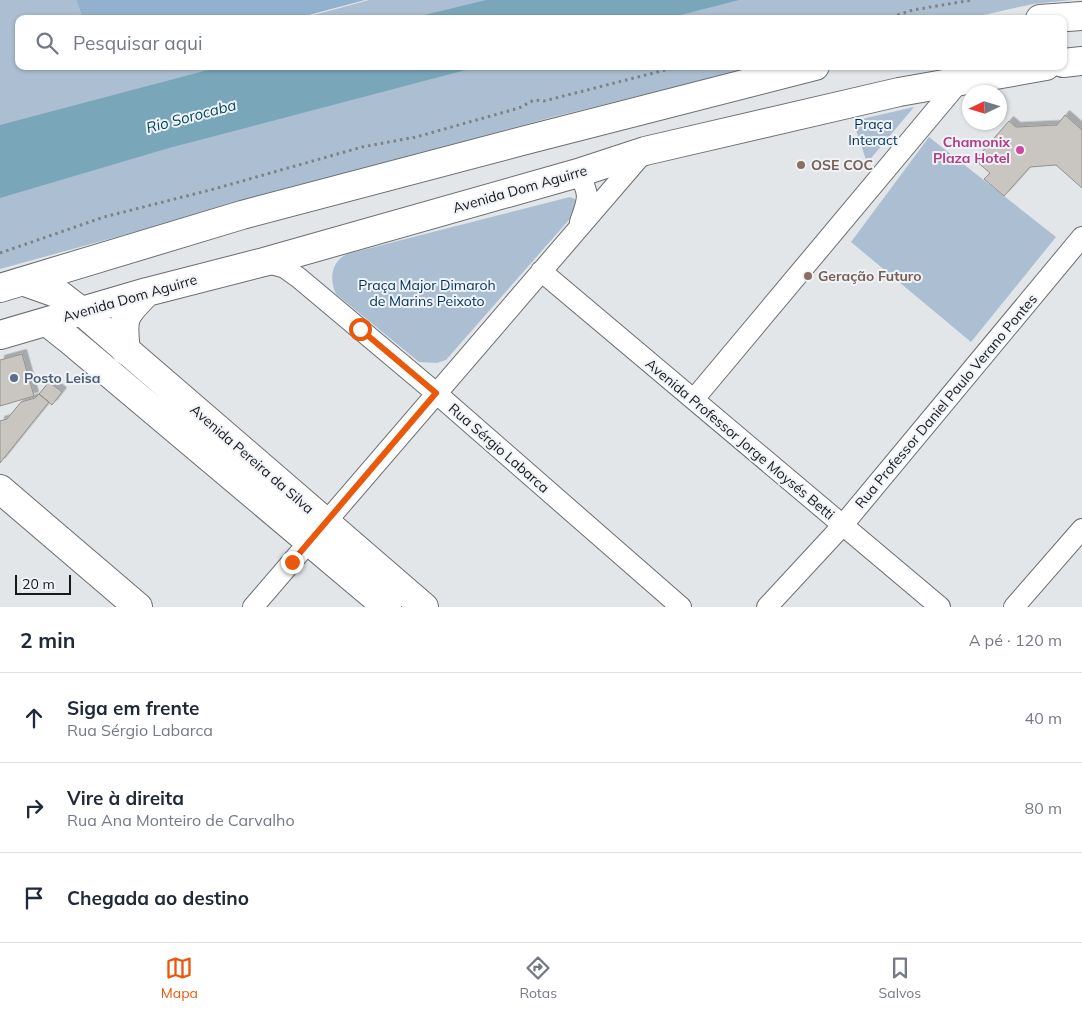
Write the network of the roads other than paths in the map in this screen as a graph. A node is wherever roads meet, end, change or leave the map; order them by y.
1 (1082, 16) edge
2 (1067, 17) edge
3 (1082, 61) edge
4 (1067, 63) edge
5 (1067, 65) edge
6 (798, 70) edge
7 (1023, 70) edge
8 (1082, 73) edge
9 (960, 81) junction
10 (644, 151) junction
11 (578, 173) junction
12 (579, 226) junction
13 (1082, 237) edge
14 (264, 262) junction
15 (541, 271) junction
16 (13, 285) edge
17 (147, 292) junction
18 (81, 312) junction
19 (47, 322) junction
20 (0, 335) edge
21 (126, 351) junction
22 (436, 393) junction
23 (694, 399) junction
24 (0, 489) edge
25 (842, 526) junction
26 (1082, 529) edge
27 (318, 532) junction
28 (138, 607) edge
29 (254, 607) edge
30 (387, 607) edge
31 (424, 607) edge
32 (682, 607) edge
33 (766, 607) edge
34 (940, 607) edge
35 (1014, 607) edge

1 - 2 main road
3 - 4 main road
5 - 8 street
6 - 16 main road
7 - 9 main road, Avenida Dom Aguirre
9 - 10 main road, Avenida Dom Aguirre
9 - 23 street
10 - 11 main road, Avenida Dom Aguirre
10 - 12 street
11 - 12 street
11 - 14 main road, Avenida Dom Aguirre
12 - 15 street
13 - 25 street, Rua Professor Daniel Paulo Verano Pontes
14 - 17 main road, Avenida Dom Aguirre
14 - 22 street, Rua Sérgio Labarca
15 - 22 street
15 - 23 street, Avenida Professor Jorge Moysés Betti
16 - 18 main road, Avenida Pereira da Silva
17 - 18 main road, Avenida Dom Aguirre
17 - 21 main road
18 - 19 main road, Avenida Dom Aguirre
18 - 21 main road, Avenida Pereira da Silva
19 - 20 main road, Avenida Dom Aguirre
19 - 27 main road, Avenida Pereira da Silva
21 - 27 main road, Avenida Pereira da Silva
22 - 27 street
22 - 32 street, Rua Sérgio Labarca
23 - 25 street, Avenida Professor Jorge Moysés Betti
24 - 28 main road
25 - 33 street, Rua Professor Daniel Paulo Verano Pontes
25 - 34 street, Avenida Professor Jorge Moysés Betti
26 - 35 street
27 - 29 street
27 - 30 main road, Avenida Pereira da Silva
27 - 31 main road, Avenida Pereira da Silva

